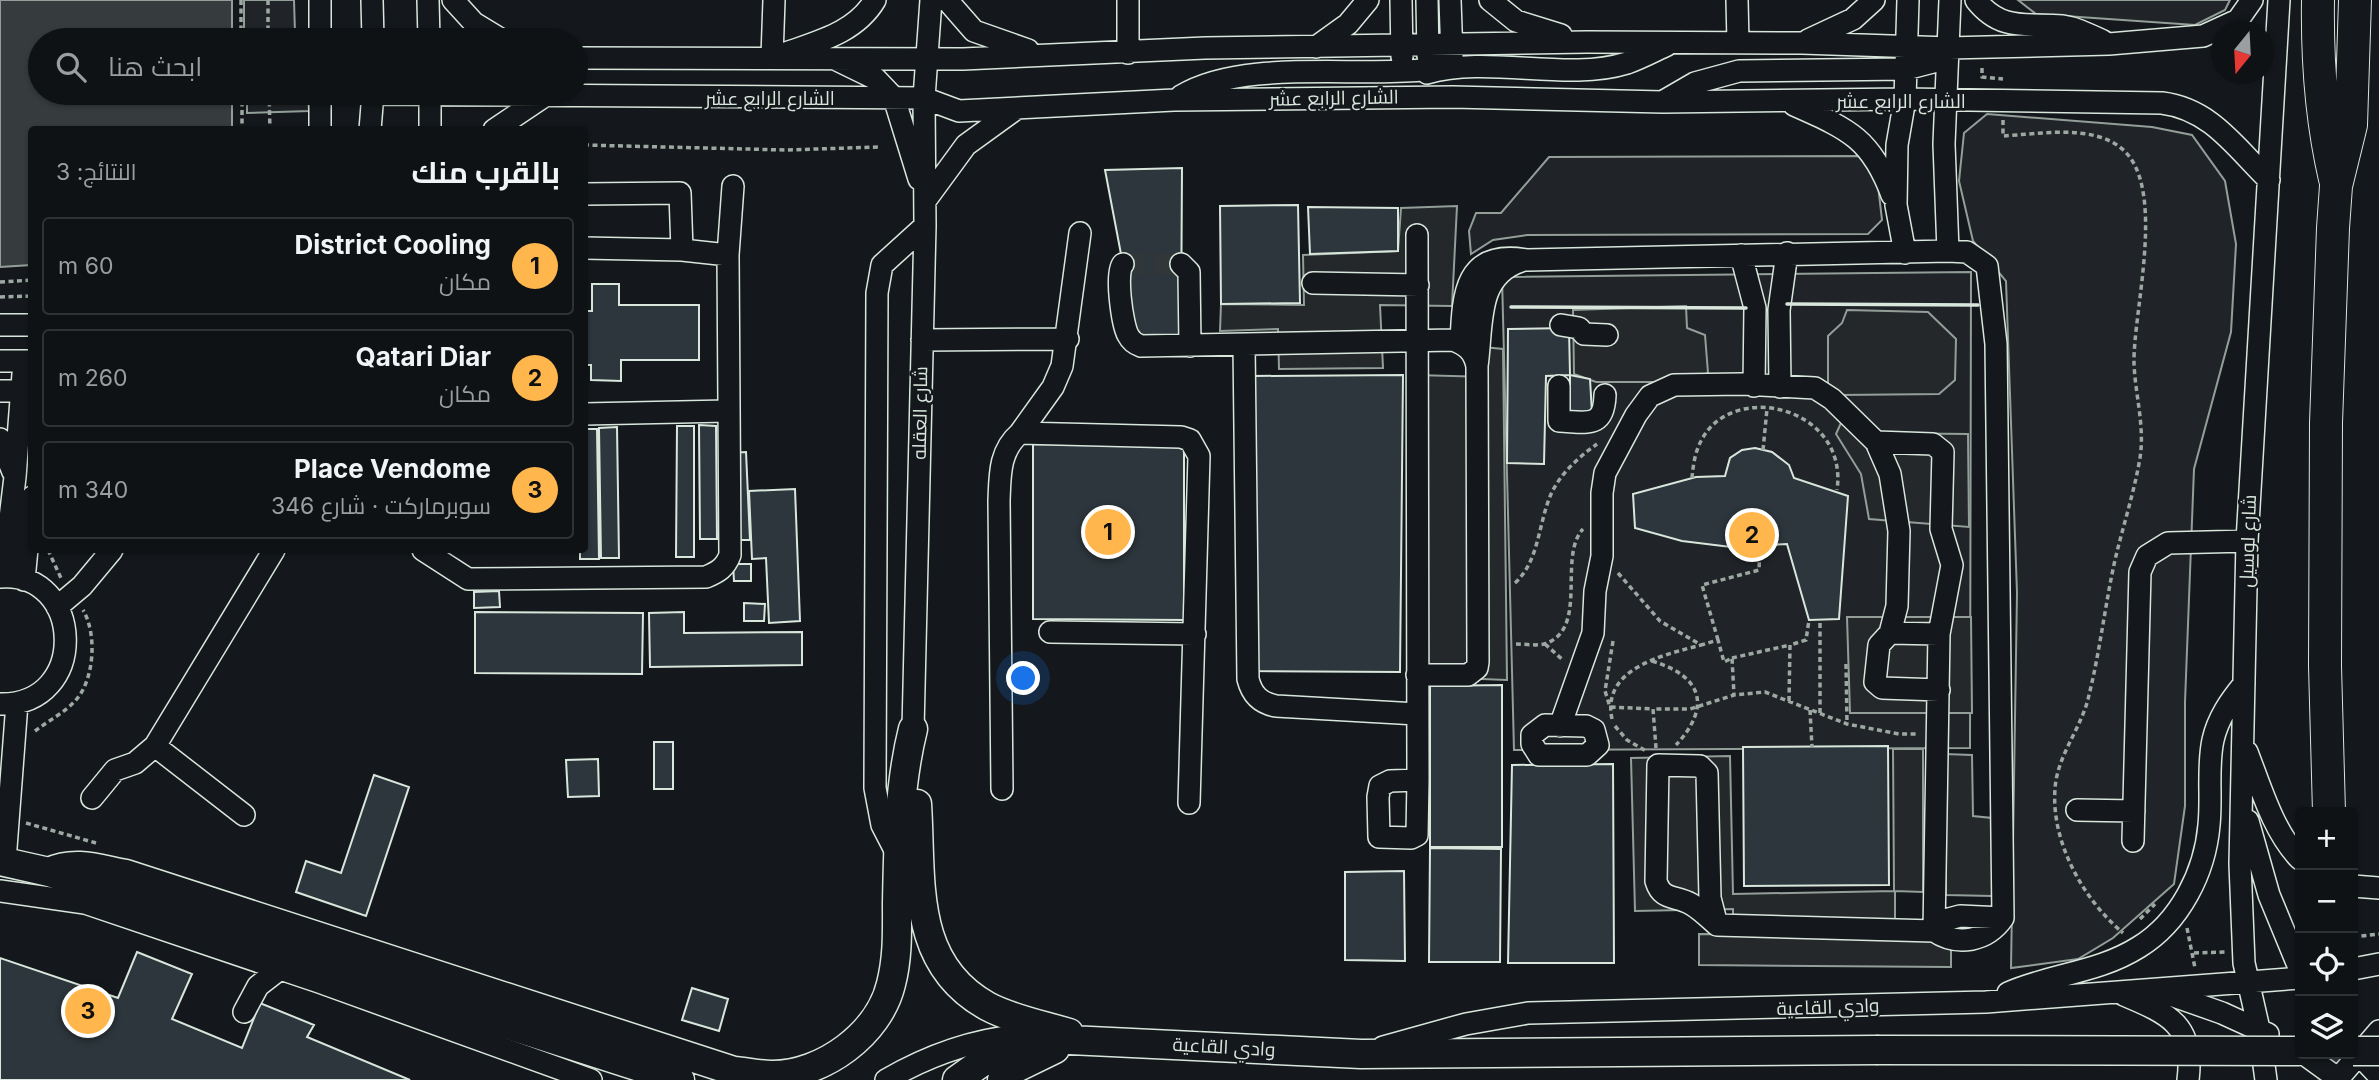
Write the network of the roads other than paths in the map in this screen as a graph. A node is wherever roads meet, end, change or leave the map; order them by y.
1 (320, 0) edge
2 (372, 0) edge
3 (428, 0) edge
4 (453, 0) edge
5 (774, 0) edge
6 (875, 0) edge
7 (930, 0) edge
8 (947, 0) edge
9 (1129, 0) edge
10 (1368, 0) edge
11 (1401, 0) edge
12 (1427, 0) edge
13 (1450, 0) edge
14 (1490, 0) edge
15 (1737, 0) edge
16 (1874, 0) edge
17 (1908, 0) edge
18 (1950, 0) edge
19 (1976, 0) edge
20 (2252, 0) edge
21 (2279, 0) edge
22 (2318, 0) edge
23 (2355, 0) edge
24 (320, 28) edge
25 (373, 28) edge
26 (429, 28) edge
27 (482, 28) edge
28 (928, 29) junction
29 (1587, 42) junction
30 (1673, 42) junction
31 (1738, 42) junction
32 (1802, 43) junction
33 (1402, 44) junction
34 (1427, 44) junction
35 (2109, 44) junction
36 (1451, 45) junction
37 (1907, 45) junction
38 (1316, 47) junction
39 (1949, 48) junction
40 (1128, 53) junction
41 (772, 57) junction
42 (902, 57) junction
43 (1061, 57) junction
44 (588, 58) edge
45 (927, 58) junction
46 (835, 59) junction
47 (1906, 69) junction
48 (1430, 70) junction
49 (1452, 70) junction
50 (1402, 72) junction
51 (876, 79) junction
52 (588, 96) edge
53 (1453, 97) junction
54 (787, 98) junction
55 (894, 98) junction
56 (924, 98) junction
57 (1402, 98) junction
58 (1905, 99) junction
59 (1174, 100) junction
60 (1786, 101) junction
61 (1948, 101) junction
62 (1663, 102) junction
63 (320, 105) edge
64 (372, 105) edge
65 (430, 105) edge
66 (531, 105) edge
67 (1015, 110) junction
68 (320, 126) edge
69 (370, 126) edge
70 (430, 126) edge
71 (500, 126) edge
72 (2269, 180) junction
73 (733, 186) dead end
74 (2336, 186) junction
75 (588, 194) edge
76 (925, 201) junction
77 (1896, 205) junction
78 (925, 226) junction
79 (1080, 233) dead end
80 (1417, 235) dead end
81 (588, 248) edge
82 (682, 250) junction
83 (1948, 251) junction
84 (1787, 253) junction
85 (1905, 253) junction
86 (728, 255) junction
87 (1741, 255) junction
88 (1123, 264) dead end
89 (1181, 264) dead end
90 (1313, 283) dead end
91 (1418, 285) junction
92 (1472, 314) junction
93 (0, 325) edge
94 (28, 325) edge
95 (1561, 325) dead end
96 (1607, 335) dead end
97 (1068, 339) junction
98 (922, 340) junction
99 (1416, 341) junction
100 (1461, 343) junction
101 (1244, 345) junction
102 (1190, 346) junction
103 (0, 361) edge
104 (28, 361) edge
105 (1477, 366) junction
106 (1559, 386) dead end
107 (1767, 386) junction
108 (0, 391) edge
109 (27, 391) edge
110 (1605, 394) dead end
111 (727, 411) junction
112 (588, 414) edge
113 (1020, 433) junction
114 (0, 439) edge
115 (1876, 442) junction
116 (15, 477) junction
117 (28, 511) edge
118 (2247, 541) junction
119 (110, 553) edge
120 (272, 553) edge
121 (428, 553) edge
122 (9, 578) edge
123 (57, 607) junction
124 (1050, 632) dead end
125 (1889, 633) junction
126 (1195, 634) junction
127 (1940, 634) junction
128 (1418, 674) junction
129 (2244, 684) junction
130 (1939, 690) junction
131 (8, 704) edge
132 (1418, 715) junction
133 (1560, 726) dead end
134 (913, 729) junction
135 (2244, 745) junction
136 (155, 746) junction
137 (1418, 780) dead end
138 (1002, 789) dead end
139 (92, 798) dead end
140 (2242, 798) junction
141 (1189, 803) dead end
142 (2329, 807) edge
143 (2077, 810) dead end
144 (2134, 811) junction
145 (244, 815) dead end
146 (2133, 841) dead end
147 (2295, 854) edge
148 (899, 857) junction
149 (2, 861) edge
150 (49, 872) junction
151 (2358, 886) edge
152 (2379, 888) edge
153 (0, 891) edge
154 (87, 894) junction
155 (177, 924) junction
156 (1717, 925) junction
157 (1934, 927) junction
158 (2295, 958) edge
159 (2379, 964) edge
160 (2358, 968) edge
161 (280, 969) junction
162 (2295, 978) edge
163 (2248, 981) junction
164 (2153, 990) junction
165 (2119, 993) junction
166 (1986, 1002) junction
167 (244, 1012) dead end
168 (2259, 1029) junction
169 (2379, 1031) edge
170 (1088, 1039) junction
171 (2295, 1048) edge
172 (2295, 1052) edge
173 (1361, 1054) junction
174 (2311, 1059) edge
175 (2368, 1063) edge
176 (591, 1080) edge
177 (680, 1080) edge
178 (886, 1080) edge
179 (957, 1080) edge
180 (1002, 1080) edge
181 (1031, 1080) edge
182 (2188, 1080) edge
183 (2266, 1080) edge
184 (2339, 1080) edge

1 - 24 street
2 - 25 street
3 - 26 street
4 - 27 street
5 - 41 street
6 - 41 street
7 - 28 street, شارع العقله
8 - 43 street
9 - 40 street
10 - 38 street
11 - 33 street
12 - 34 street
13 - 36 street
14 - 29 street
15 - 31 street
16 - 32 street
17 - 37 street
18 - 39 street
19 - 35 street
20 - 35 street, الشارع الرابع عشر
21 - 72 street, شارع لوسيل
22 - 74 highway
23 - 74 highway
28 - 42 street
28 - 45 street, شارع العقله
29 - 30 street, الشارع الرابع عشر
29 - 36 street, الشارع الرابع عشر
30 - 31 street, الشارع الرابع عشر
30 - 49 street
31 - 32 street, الشارع الرابع عشر
32 - 37 street, الشارع الرابع عشر
33 - 34 street, الشارع الرابع عشر
33 - 38 street, الشارع الرابع عشر
33 - 50 street
34 - 36 street, الشارع الرابع عشر
34 - 48 street
35 - 39 street, الشارع الرابع عشر
36 - 48 street
36 - 49 street
37 - 39 street, الشارع الرابع عشر
37 - 47 street
38 - 40 street, الشارع الرابع عشر
39 - 47 street
39 - 61 street
40 - 43 street, الشارع الرابع عشر
41 - 44 street, الشارع الرابع عشر
41 - 46 street, الشارع الرابع عشر
42 - 45 street, الشارع الرابع عشر
42 - 46 street, الشارع الرابع عشر
42 - 51 street
43 - 45 street, الشارع الرابع عشر
45 - 56 street, شارع العقله
46 - 51 street
47 - 58 street
47 - 62 street
48 - 49 street
48 - 50 street
48 - 53 street
48 - 57 street
49 - 53 street
50 - 57 street
50 - 59 street
51 - 54 street
51 - 55 street
52 - 54 street, الشارع الرابع عشر
53 - 57 street, الشارع الرابع عشر
53 - 62 street, الشارع الرابع عشر
54 - 55 street, الشارع الرابع عشر
55 - 56 street, الشارع الرابع عشر
55 - 76 street
56 - 67 street, الشارع الرابع عشر
56 - 76 street, شارع العقله
57 - 59 street, الشارع الرابع عشر
58 - 60 street, الشارع الرابع عشر
58 - 61 street, الشارع الرابع عشر
58 - 77 street
59 - 67 street, الشارع الرابع عشر
60 - 62 street, الشارع الرابع عشر
60 - 77 street
61 - 72 street, الشارع الرابع عشر
61 - 83 street
63 - 68 street
64 - 69 street
65 - 70 street
66 - 71 street
67 - 76 street
72 - 118 street, شارع لوسيل
73 - 86 street
74 - 142 highway
75 - 82 street
76 - 78 street, شارع العقله
77 - 85 street
78 - 98 street, شارع العقله
78 - 148 street
79 - 97 street
80 - 91 street
81 - 82 street
82 - 86 street
83 - 85 street
83 - 157 street
84 - 85 street
84 - 87 street
84 - 107 street
86 - 111 street
87 - 92 street
87 - 107 street
88 - 102 street
89 - 102 street
90 - 91 street
91 - 99 street
92 - 100 street
92 - 105 street
93 - 94 street
95 - 96 street
97 - 98 street
97 - 113 street
98 - 134 street, شارع العقله
99 - 100 street
99 - 101 street
99 - 128 street
100 - 105 street
101 - 102 street
101 - 132 street
103 - 104 street
104 - 109 street
105 - 128 street
106 - 110 street
107 - 115 street
107 - 133 street
108 - 109 street
109 - 116 street
111 - 112 street
111 - 121 street
113 - 126 street
113 - 138 street
114 - 116 street
115 - 125 street
115 - 127 street
116 - 122 street
117 - 122 street
118 - 129 street, شارع لوسيل
118 - 144 street
119 - 123 street
120 - 136 street
122 - 123 street
123 - 131 street
124 - 126 street
125 - 127 street
125 - 130 street
126 - 141 street
127 - 130 street
128 - 132 street
129 - 135 street, شارع لوسيل
129 - 166 street
130 - 157 street
131 - 149 street
132 - 137 street
134 - 148 main road
134 - 170 main road
135 - 140 street, شارع لوسيل
135 - 147 street
136 - 139 street
136 - 145 street
140 - 158 street
140 - 163 street, شارع لوسيل
143 - 144 street
144 - 146 street
148 - 150 main road
149 - 150 main road
150 - 154 main road
151 - 152 street
153 - 154 street
154 - 155 main road
155 - 161 street
155 - 177 main road
156 - 156 street
156 - 157 street
159 - 160 street
161 - 167 street
161 - 176 street
162 - 163 street, وادي القاعية
163 - 164 street, وادي القاعية
163 - 168 street, شارع لوسيل
164 - 165 street, وادي القاعية
164 - 168 street
165 - 166 street, وادي القاعية
165 - 182 street
166 - 173 street, وادي القاعية
168 - 171 street
168 - 183 street, شارع لوسيل
169 - 175 street
170 - 173 main road, وادي القاعية
170 - 178 street
170 - 179 main road
170 - 180 main road
170 - 181 main road
172 - 173 main road, وادي القاعية, bridge
174 - 184 street
175 - 184 street

